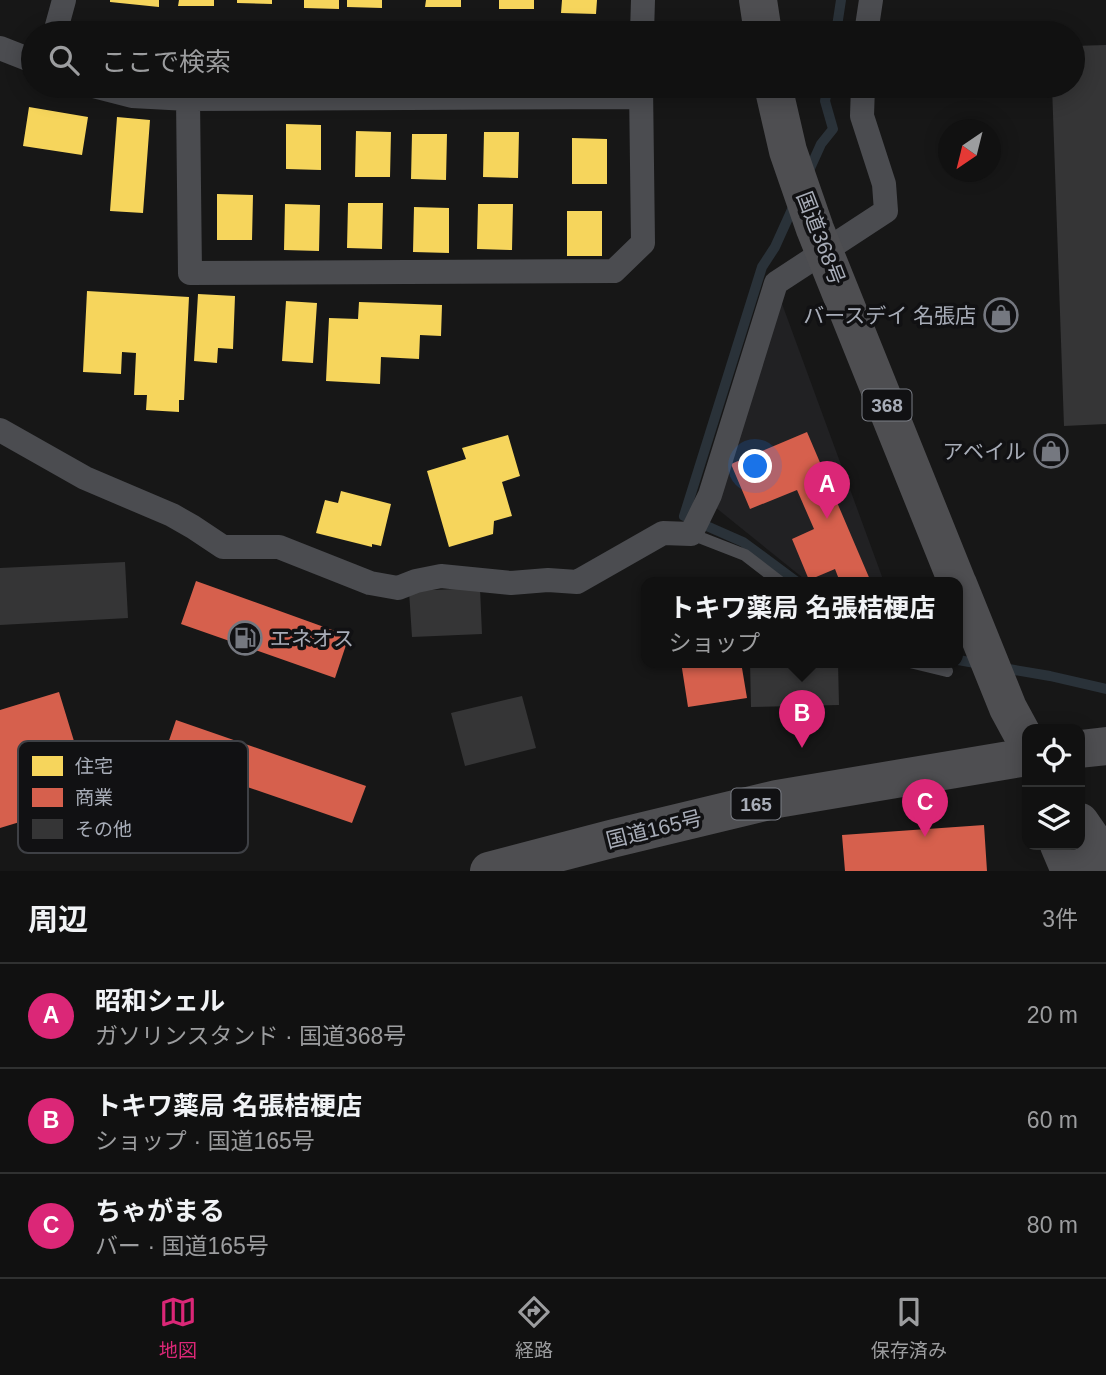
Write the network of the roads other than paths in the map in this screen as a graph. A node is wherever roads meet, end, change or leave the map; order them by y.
1 (64, 0) edge
2 (643, 0) edge
3 (758, 0) edge
4 (871, 0) edge
5 (58, 21) edge
6 (642, 21) edge
7 (761, 21) edge
8 (868, 21) edge
9 (0, 48) edge
10 (21, 56) edge
11 (169, 98) edge
12 (253, 98) edge
13 (641, 98) edge
14 (776, 98) edge
15 (863, 98) edge
16 (188, 99) junction
17 (820, 240) junction
18 (0, 430) edge
19 (692, 532) junction
20 (774, 577) edge
21 (955, 577) edge
22 (963, 598) edge
23 (935, 668) edge
24 (947, 671) dead end
25 (1022, 734) edge
26 (1106, 746) edge
27 (1085, 748) edge
28 (1022, 758) edge
29 (1085, 829) edge
30 (1061, 850) edge
31 (489, 871) edge
32 (1070, 871) edge
33 (1105, 871) edge

1 - 5 street
2 - 6 street
3 - 7 highway
4 - 8 street
9 - 10 street
11 - 16 street
12 - 16 street
13 - 16 street
14 - 17 highway, 国道368号 / 368
15 - 17 street
17 - 19 street
17 - 21 highway, 国道368号 / 368
18 - 19 street
19 - 20 lane
22 - 25 highway, 国道368号 / 368
23 - 24 lane
26 - 27 highway
28 - 31 highway, 国道165号 / 165
29 - 33 highway
30 - 32 highway

